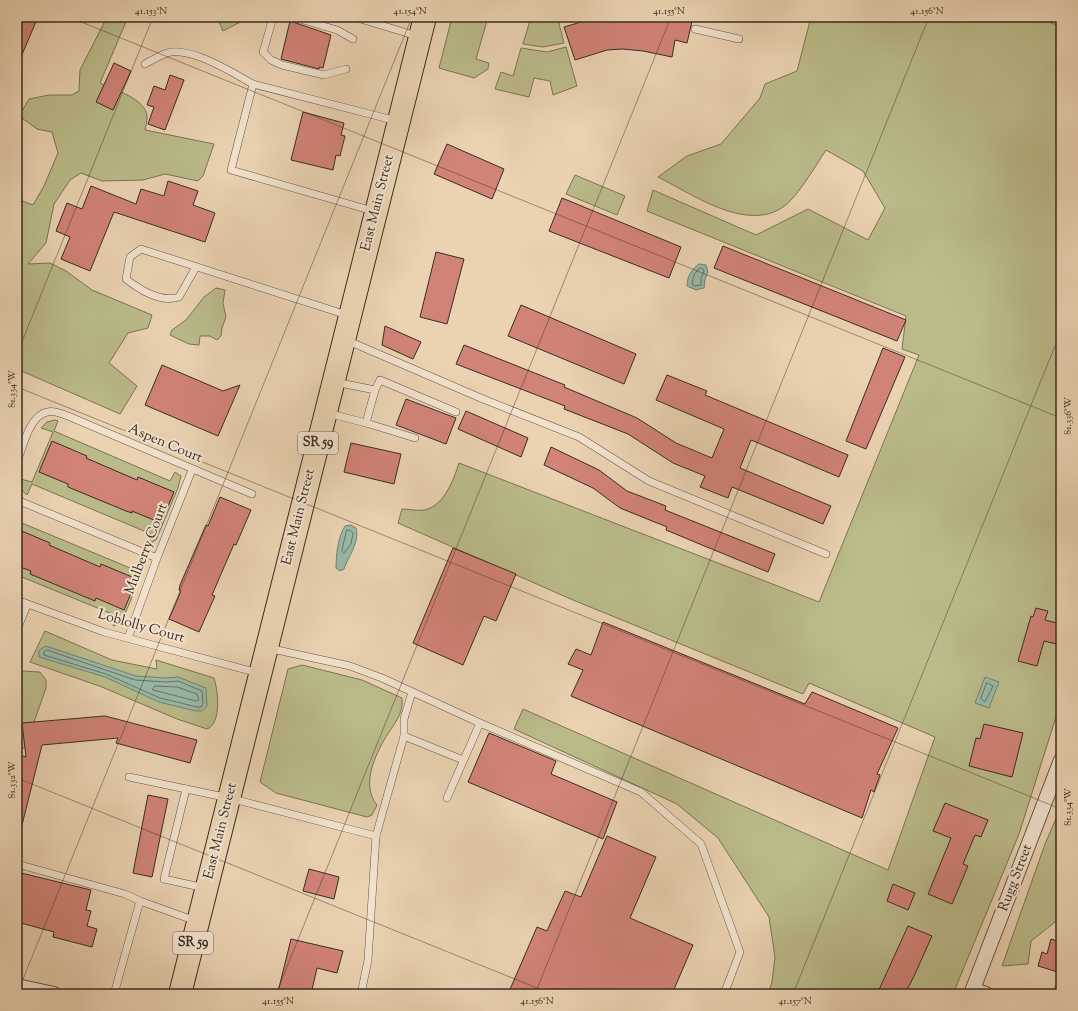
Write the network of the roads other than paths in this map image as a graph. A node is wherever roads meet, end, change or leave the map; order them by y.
1 (276, 17) edge
2 (293, 17) edge
3 (354, 17) edge
4 (422, 27) edge
5 (696, 28) dead end
6 (353, 39) dead end
7 (739, 39) dead end
8 (144, 64) dead end
9 (346, 69) dead end
10 (253, 84) junction
11 (399, 121) junction
12 (376, 212) junction
13 (196, 267) junction
14 (350, 316) junction
15 (344, 339) junction
16 (333, 381) junction
17 (375, 390) junction
18 (456, 412) dead end
19 (325, 413) junction
20 (366, 423) junction
21 (415, 438) dead end
22 (17, 462) edge
23 (192, 470) junction
24 (252, 494) dead end
25 (17, 500) edge
26 (826, 554) dead end
27 (157, 558) junction
28 (17, 600) edge
29 (28, 605) junction
30 (17, 630) edge
31 (128, 638) junction
32 (266, 648) junction
33 (260, 674) junction
34 (412, 692) junction
35 (480, 723) junction
36 (404, 736) junction
37 (463, 760) junction
38 (1061, 761) edge
39 (129, 777) dead end
40 (186, 789) junction
41 (229, 798) junction
42 (447, 798) dead end
43 (376, 836) junction
44 (17, 864) edge
45 (206, 888) junction
46 (140, 901) junction
47 (198, 921) junction
48 (17, 986) edge
49 (977, 993) edge
50 (54, 994) edge
51 (114, 994) edge
52 (180, 994) edge
53 (361, 994) edge
54 (724, 994) edge

1 - 9 lane
2 - 6 lane
3 - 4 lane
4 - 11 main road, East Main Street / SR 59
5 - 7 lane
8 - 10 lane
10 - 11 lane
10 - 12 lane
11 - 12 main road, East Main Street / SR 59
12 - 14 main road, East Main Street / SR 59
13 - 13 lane
13 - 14 lane
14 - 15 main road, East Main Street / SR 59
15 - 16 main road, East Main Street / SR 59
15 - 26 lane
16 - 17 lane
16 - 19 main road, East Main Street / SR 59
17 - 18 lane
17 - 20 lane
19 - 20 lane
19 - 32 main road, East Main Street / SR 59
20 - 21 lane
22 - 23 lane, Aspen Court
23 - 24 lane, Aspen Court
23 - 27 lane, Mulberry Court
25 - 27 lane
27 - 31 lane, Mulberry Court
28 - 29 lane, Loblolly Court
29 - 30 lane
29 - 31 lane, Loblolly Court
31 - 33 lane, Loblolly Court
32 - 33 main road, East Main Street / SR 59
32 - 34 lane
33 - 41 main road, East Main Street / SR 59
34 - 35 lane
34 - 36 lane
35 - 37 lane
35 - 54 lane
36 - 37 lane
36 - 43 lane
37 - 42 lane
38 - 49 street, Rugg Street
39 - 40 lane
40 - 41 lane
40 - 45 lane
41 - 43 lane
41 - 45 main road, East Main Street / SR 59
43 - 53 lane
44 - 46 lane
45 - 47 main road, East Main Street / SR 59
46 - 47 lane
46 - 51 lane
47 - 52 main road, East Main Street / SR 59
48 - 50 street

